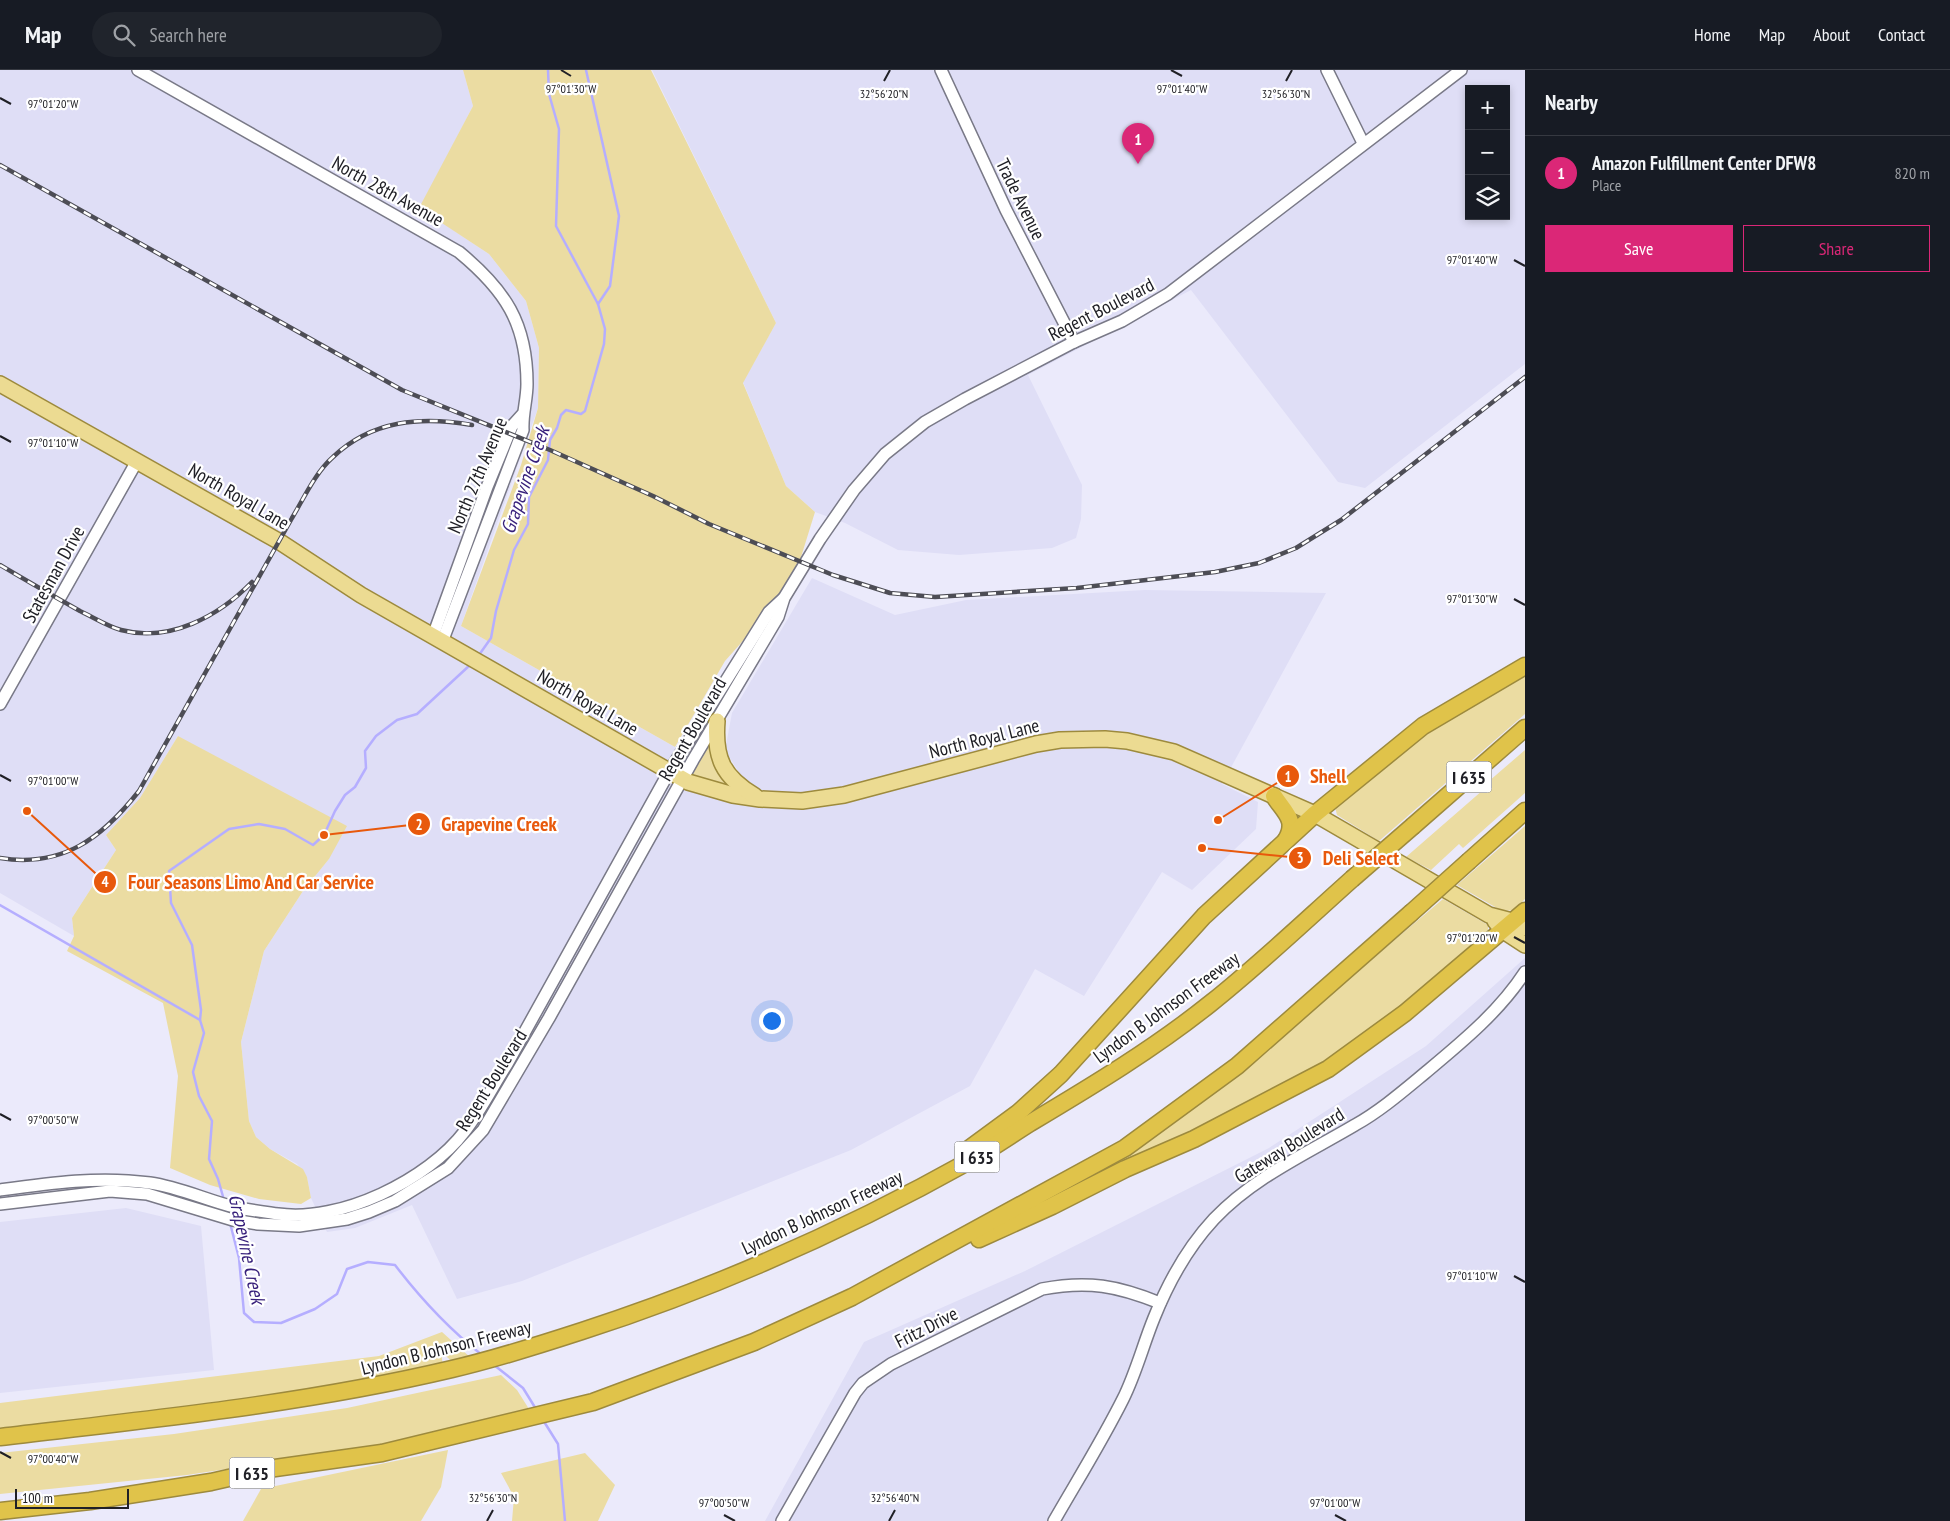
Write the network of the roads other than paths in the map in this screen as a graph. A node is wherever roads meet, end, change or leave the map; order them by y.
1 (138, 70) edge
2 (941, 70) edge
3 (1327, 70) edge
4 (1461, 70) edge
5 (1363, 143) junction
6 (1074, 342) junction
7 (0, 384) edge
8 (522, 415) junction
9 (137, 461) junction
10 (487, 487) junction
11 (500, 491) junction
12 (784, 598) junction
13 (438, 639) junction
14 (1525, 666) edge
15 (0, 704) edge
16 (717, 721) junction
17 (1525, 728) edge
18 (676, 776) junction
19 (1274, 796) junction
20 (760, 799) junction
21 (1525, 811) edge
22 (1315, 814) junction
23 (1283, 843) junction
24 (1525, 911) edge
25 (1513, 926) edge
26 (1525, 945) edge
27 (1525, 972) edge
28 (0, 1190) edge
29 (0, 1204) edge
30 (282, 1220) junction
31 (840, 1228) junction
32 (852, 1297) junction
33 (1160, 1303) junction
34 (0, 1437) edge
35 (90, 1501) junction
36 (0, 1510) edge
37 (0, 1518) edge
38 (1059, 1519) edge
39 (782, 1521) edge

1 - 8 street, North 28th Avenue
2 - 6 street, Trade Avenue
3 - 5 street
4 - 5 street, Regent Boulevard
5 - 6 street, Regent Boulevard
6 - 12 street, Regent Boulevard
7 - 9 main road, North Royal Lane
8 - 10 street, North 27th Avenue
8 - 11 street, North 27th Avenue
9 - 13 main road, North Royal Lane
9 - 15 street, Statesman Drive
10 - 11 street
10 - 13 street, North 27th Avenue
11 - 13 street, North 27th Avenue
12 - 16 street, Regent Boulevard
12 - 18 street, Regent Boulevard
13 - 18 main road, North Royal Lane
14 - 22 highway
16 - 18 street, Regent Boulevard
16 - 20 main road
17 - 31 highway, Lyndon B Johnson Freeway / I 635, bridge
18 - 20 main road, North Royal Lane
18 - 30 street, Regent Boulevard
19 - 20 main road, North Royal Lane
19 - 22 main road, North Royal Lane
19 - 23 highway
21 - 32 highway, I 635, bridge
22 - 23 highway
22 - 25 main road, North Royal Lane
23 - 31 highway
24 - 25 highway
25 - 26 main road, North Royal Lane
25 - 32 highway
27 - 33 street, Gateway Boulevard
28 - 30 street, Regent Boulevard
29 - 30 street, Regent Boulevard
31 - 34 highway, Lyndon B Johnson Freeway / I 635
32 - 35 highway, I 635
33 - 38 street, Gateway Boulevard
33 - 39 street, Fritz Drive
35 - 36 highway, I 635
35 - 37 highway

